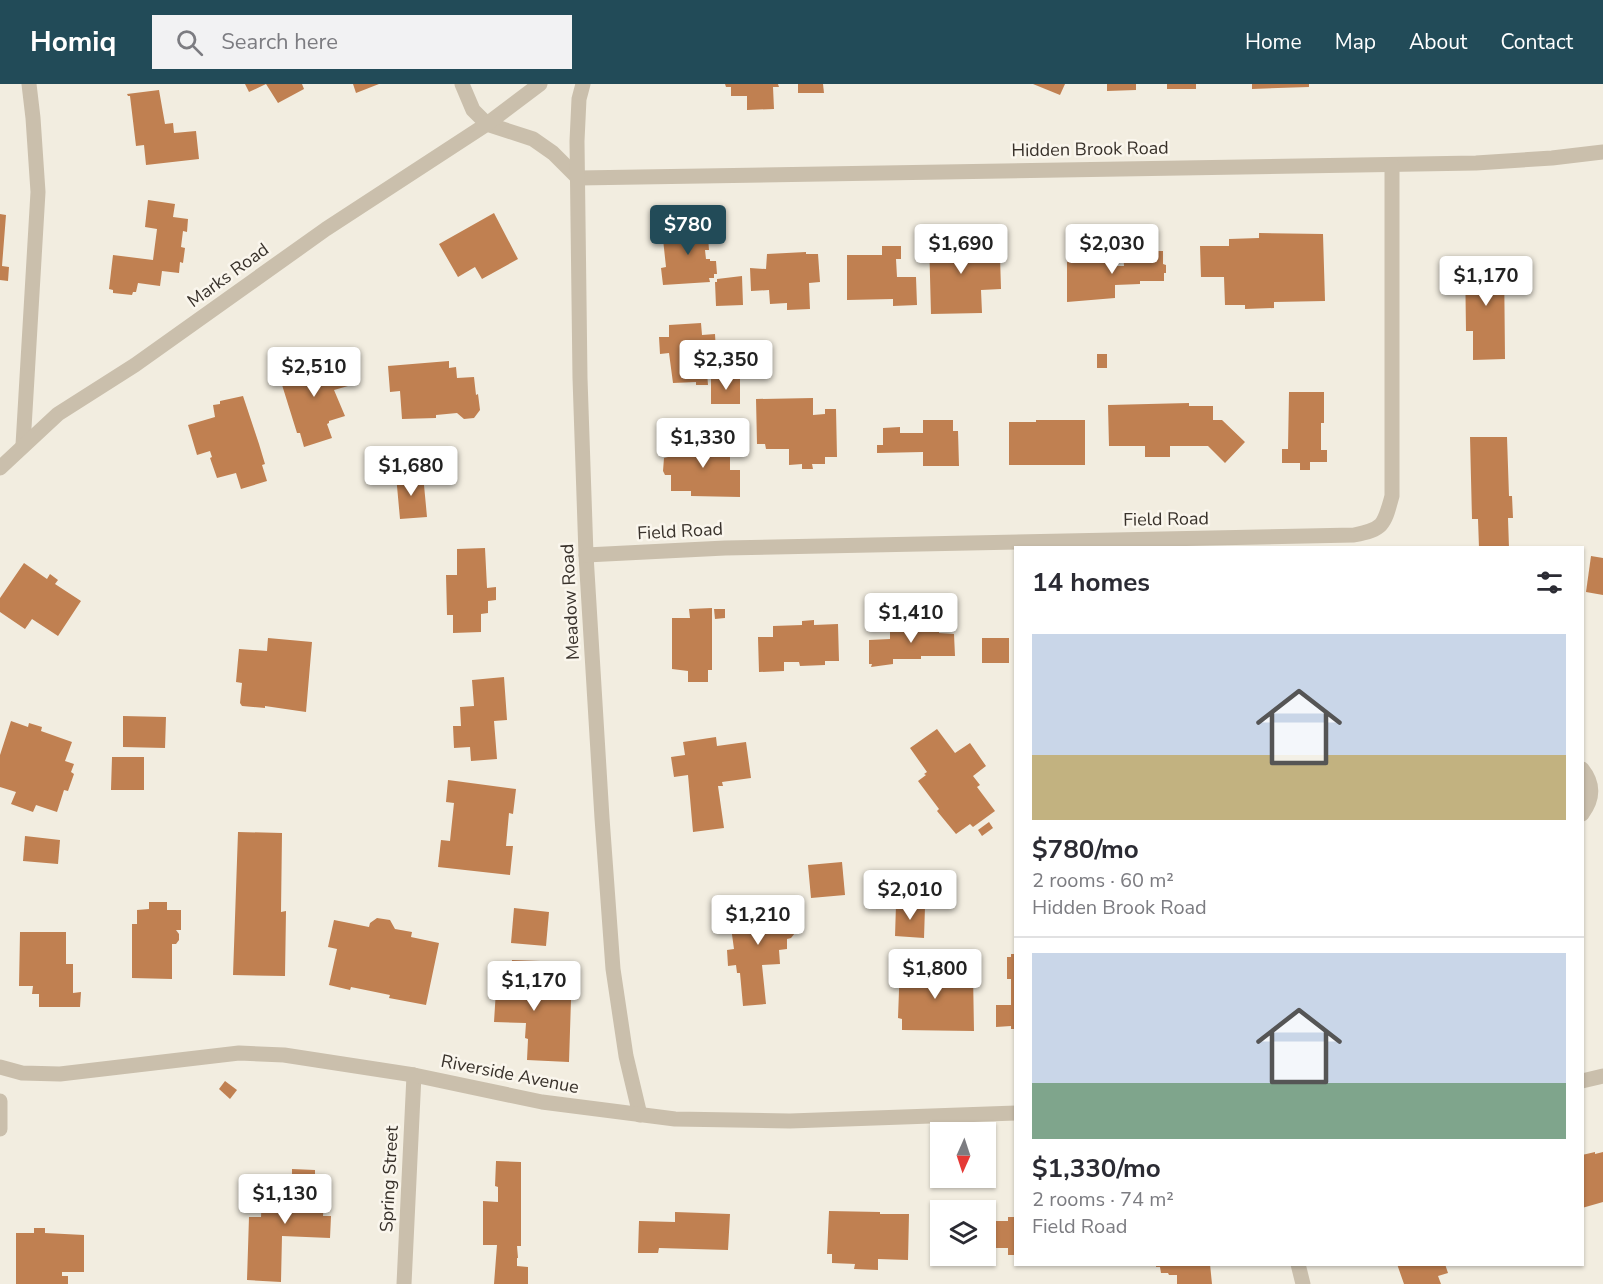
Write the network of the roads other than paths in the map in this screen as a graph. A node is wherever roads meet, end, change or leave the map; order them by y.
1 (28, 84) edge
2 (462, 84) edge
3 (540, 84) edge
4 (583, 84) edge
5 (487, 124) junction
6 (1603, 152) edge
7 (1392, 165) junction
8 (578, 178) junction
9 (23, 445) junction
10 (0, 468) edge
11 (586, 555) junction
12 (1584, 772) edge
13 (1584, 810) edge
14 (0, 1066) edge
15 (414, 1075) junction
16 (1603, 1076) edge
17 (1584, 1081) edge
18 (0, 1101) edge
19 (1014, 1113) edge
20 (640, 1115) junction
21 (0, 1129) edge
22 (1298, 1266) edge
23 (404, 1284) edge
24 (1303, 1284) edge

1 - 9 street
2 - 5 street
3 - 5 street, Marks Road
4 - 8 street, Meadow Road
5 - 8 street
5 - 9 street, Marks Road
6 - 7 street, Hidden Brook Road
7 - 8 street, Hidden Brook Road
7 - 11 street, Field Road
8 - 11 street, Meadow Road
9 - 10 street, Marks Road
11 - 20 street, Meadow Road
12 - 13 street
14 - 15 street, Riverside Avenue
15 - 20 street, Riverside Avenue
15 - 23 street, Spring Street
16 - 17 street
18 - 21 street
19 - 20 street, Riverside Avenue
22 - 24 street

